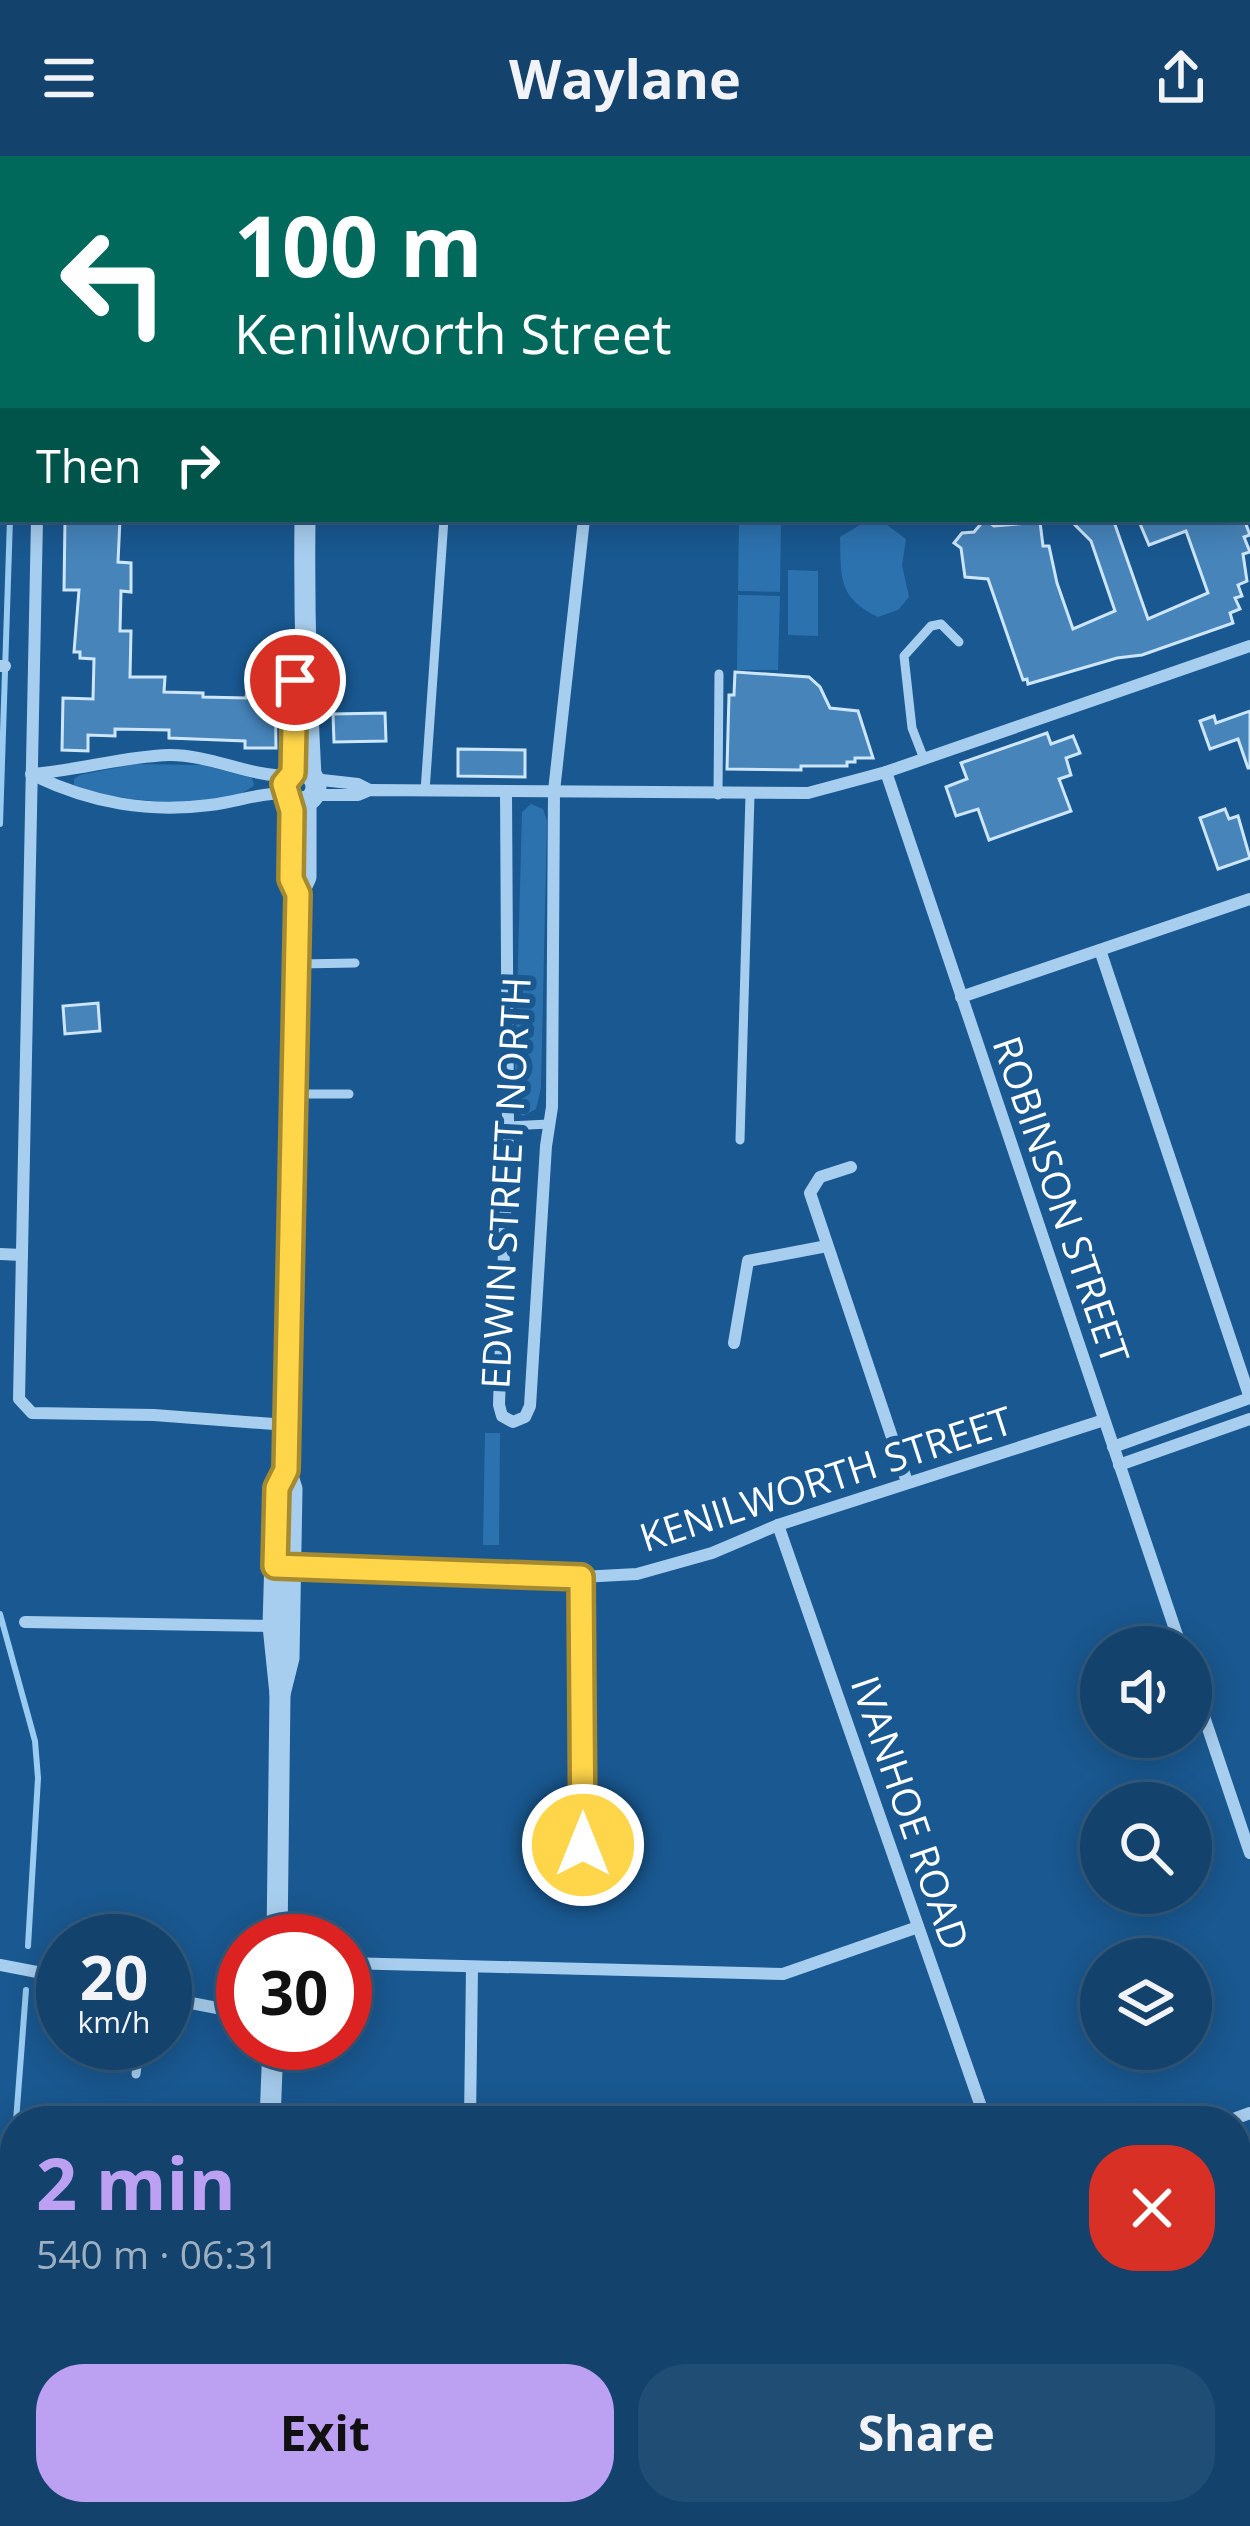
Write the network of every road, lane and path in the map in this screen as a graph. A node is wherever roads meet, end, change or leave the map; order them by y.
1 (37, 522) edge
2 (305, 522) edge
3 (444, 522) edge
4 (584, 522) edge
5 (959, 642) dead end
6 (1250, 646) edge
7 (719, 674) dead end
8 (924, 759) junction
9 (67, 770) junction
10 (252, 771) junction
11 (886, 772) junction
12 (31, 774) junction
13 (300, 786) junction
14 (425, 791) junction
15 (554, 791) junction
16 (69, 792) junction
17 (506, 793) junction
18 (750, 794) junction
19 (718, 795) junction
20 (251, 797) junction
21 (1250, 899) edge
22 (1100, 950) junction
23 (355, 963) dead end
24 (296, 964) junction
25 (962, 997) junction
26 (293, 1094) junction
27 (349, 1094) dead end
28 (549, 1124) junction
29 (508, 1126) junction
30 (740, 1140) dead end
31 (851, 1167) dead end
32 (827, 1246) junction
33 (0, 1254) edge
34 (22, 1255) junction
35 (734, 1343) dead end
36 (1250, 1398) edge
37 (1250, 1419) edge
38 (1104, 1420) junction
39 (286, 1425) junction
40 (1113, 1447) junction
41 (1119, 1465) junction
42 (907, 1482) junction
43 (778, 1525) junction
44 (283, 1567) junction
45 (581, 1577) junction
46 (25, 1622) dead end
47 (1173, 1626) edge
48 (282, 1627) junction
49 (1212, 1740) edge
50 (583, 1845) dead end
51 (1250, 1852) edge
52 (277, 1914) edge
53 (918, 1928) junction
54 (372, 1964) edge
55 (0, 1965) edge
56 (472, 1968) junction
57 (36, 1972) edge
58 (137, 2070) edge
59 (272, 2070) edge
60 (136, 2074) dead end
61 (271, 2106) edge
62 (470, 2106) edge
63 (981, 2106) edge

1 - 12 street
2 - 13 street
3 - 14 lane
4 - 15 street, EDWIN STREET NORTH
5 - 8 lane
6 - 8 street
7 - 19 lane
8 - 11 street
9 - 10 street
9 - 12 street
9 - 16 lane
10 - 13 street
10 - 20 lane
11 - 18 street
11 - 25 street, ROBINSON STREET
12 - 16 street
12 - 34 street
13 - 14 street
13 - 20 street
13 - 24 street
14 - 17 street
15 - 17 street
15 - 19 street
15 - 28 street, EDWIN STREET NORTH
16 - 20 street
17 - 29 street, EDWIN STREET NORTH
18 - 19 street
18 - 30 lane
21 - 22 street
22 - 25 street
22 - 36 street
23 - 24 lane
24 - 26 street
25 - 38 street, ROBINSON STREET
26 - 27 lane
26 - 39 street
28 - 29 lane
28 - 29 street, EDWIN STREET NORTH
31 - 32 street
32 - 35 street
32 - 42 street
33 - 34 street
34 - 39 street
36 - 40 street
37 - 41 street
38 - 40 street, ROBINSON STREET
38 - 42 street, KENILWORTH STREET
39 - 44 street
40 - 41 street, ROBINSON STREET
41 - 47 street, ROBINSON STREET
42 - 43 street, KENILWORTH STREET
43 - 45 street, KENILWORTH STREET
43 - 53 street, IVANHOE ROAD
44 - 45 street, KENILWORTH STREET
44 - 48 street
45 - 50 street
46 - 48 street
48 - 52 street
49 - 51 street
53 - 56 street
53 - 63 street, IVANHOE ROAD
54 - 56 street
55 - 57 street
56 - 62 street
58 - 60 lane
59 - 61 street

